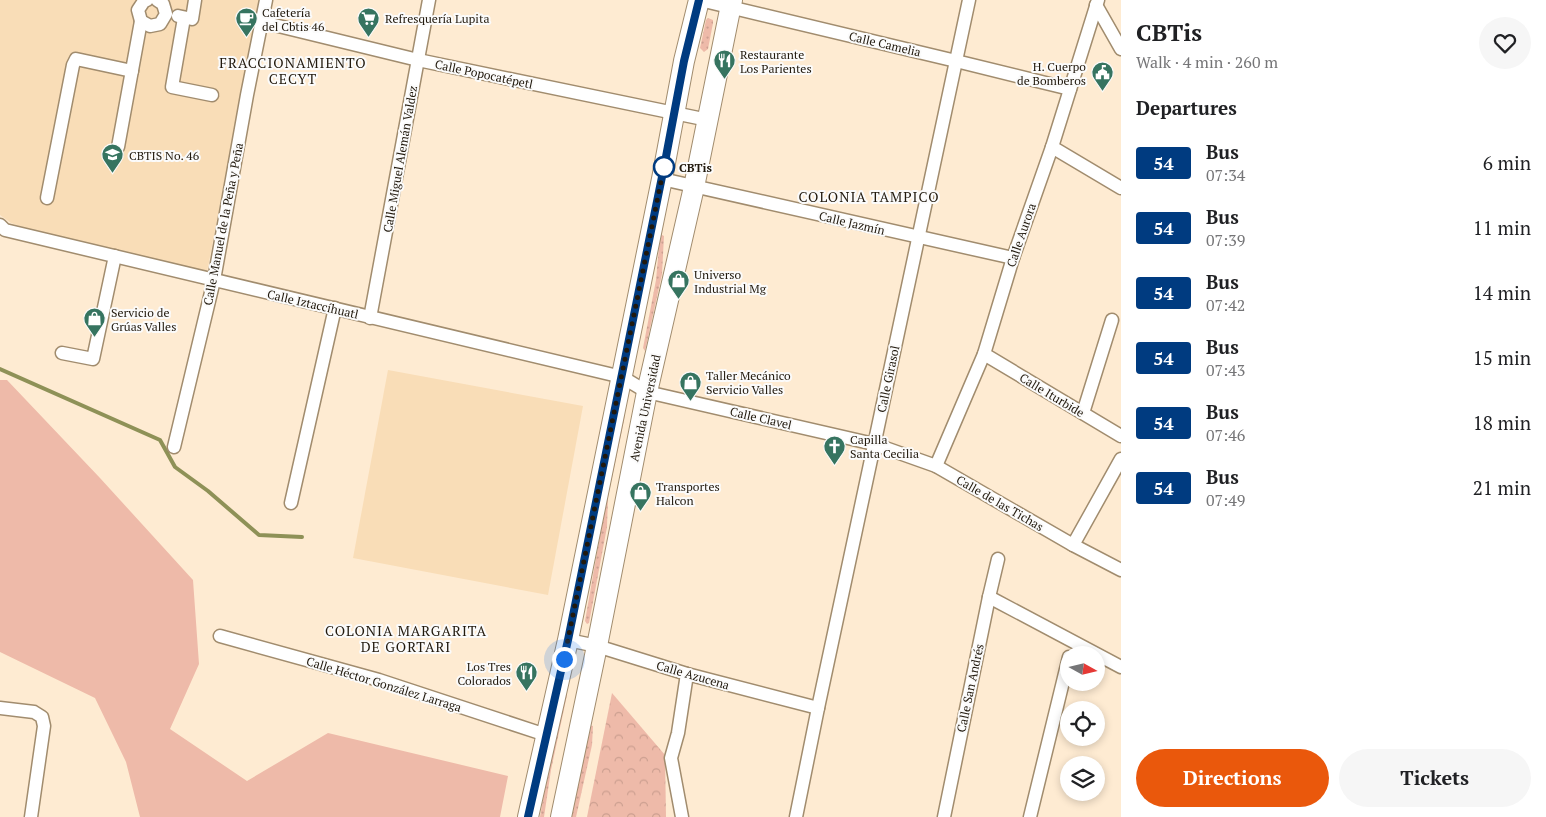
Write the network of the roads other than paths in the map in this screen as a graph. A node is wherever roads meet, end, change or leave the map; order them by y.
1 (145, 0) edge
2 (195, 0) edge
3 (266, 0) edge
4 (429, 0) edge
5 (700, 0) edge
6 (969, 0) edge
7 (1097, 2) edge
8 (731, 4) edge
9 (164, 5) edge
10 (184, 18) junction
11 (141, 21) junction
12 (262, 22) junction
13 (1121, 49) edge
14 (418, 60) junction
15 (956, 61) junction
16 (132, 71) junction
17 (1070, 89) junction
18 (212, 95) dead end
19 (675, 113) junction
20 (708, 120) junction
21 (1052, 146) junction
22 (118, 147) dead end
23 (662, 179) junction
24 (694, 187) junction
25 (1121, 188) edge
26 (47, 198) dead end
27 (2, 227) edge
28 (918, 238) junction
29 (114, 256) junction
30 (1013, 258) junction
31 (214, 280) junction
32 (335, 308) junction
33 (370, 318) junction
34 (1112, 320) dead end
35 (62, 353) dead end
36 (984, 354) junction
37 (622, 377) junction
38 (647, 392) junction
39 (1083, 413) junction
40 (1121, 436) edge
41 (874, 444) junction
42 (174, 448) dead end
43 (1121, 459) edge
44 (936, 466) junction
45 (291, 503) dead end
46 (1073, 545) junction
47 (998, 559) dead end
48 (1121, 570) edge
49 (989, 597) junction
50 (220, 636) dead end
51 (568, 640) junction
52 (1072, 642) junction
53 (597, 646) junction
54 (1071, 646) edge
55 (1121, 667) edge
56 (687, 674) junction
57 (1061, 691) edge
58 (0, 708) edge
59 (818, 708) junction
60 (546, 735) junction
61 (31, 817) edge
62 (528, 817) edge
63 (561, 817) edge
64 (682, 817) edge
65 (796, 817) edge
66 (944, 817) edge
67 (1030, 817) edge

1 - 11 street
2 - 10 street
3 - 12 street, Calle Manuel de la Peña y Peña
4 - 14 street, Calle Miguel Alemán Valdez
5 - 8 street, Calle Camelia
5 - 19 main road
6 - 15 street, Calle Girasol
7 - 13 street
7 - 17 street, Calle Aurora
8 - 15 street, Calle Camelia
8 - 20 main road, Avenida Universidad
9 - 10 street
9 - 11 street
10 - 18 street
11 - 16 street
12 - 14 street, Calle Popocatépetl
12 - 31 street, Calle Manuel de la Peña y Peña
14 - 19 street, Calle Popocatépetl
14 - 33 street, Calle Miguel Alemán Valdez
15 - 17 street, Calle Camelia
15 - 28 street, Calle Girasol
16 - 22 street
16 - 26 street
17 - 21 street, Calle Aurora
19 - 20 street, Calle Popocatépetl
19 - 23 main road
20 - 24 main road, Avenida Universidad
21 - 25 street
21 - 30 street, Calle Aurora
23 - 24 street, Calle Jazmín
23 - 37 main road
24 - 28 street, Calle Jazmín
24 - 38 main road, Avenida Universidad
27 - 29 street, Calle Iztaccíhuatl
28 - 30 street, Calle Jazmín
28 - 41 street, Calle Girasol
29 - 31 street, Calle Iztaccíhuatl
29 - 35 street
30 - 36 street, Calle Aurora
31 - 32 street, Calle Iztaccíhuatl
31 - 42 street, Calle Manuel de la Peña y Peña
32 - 33 street, Calle Iztaccíhuatl
32 - 45 street
33 - 37 street, Calle Iztaccíhuatl
34 - 39 street
36 - 39 street, Calle Iturbide
36 - 44 street, Calle Aurora
37 - 38 street, Calle Iztaccíhuatl
37 - 51 main road
38 - 41 street, Calle Clavel
38 - 53 main road, Avenida Universidad
39 - 40 street, Calle Iturbide
41 - 44 street, Calle de las Tichas
41 - 59 street, Calle Girasol
43 - 46 street
44 - 46 street, Calle de las Tichas
46 - 48 street, Calle de las Tichas
47 - 49 street, Calle San Andrés
49 - 52 street
49 - 66 street, Calle San Andrés
50 - 60 street, Calle Héctor González Larraga
51 - 53 street, Calle Azucena
51 - 60 main road
52 - 54 street
52 - 55 street
53 - 56 street, Calle Azucena
53 - 63 main road, Avenida Universidad
56 - 59 street, Calle Azucena
56 - 64 street
57 - 67 street
58 - 61 street
59 - 65 street, Calle Girasol
60 - 62 main road

